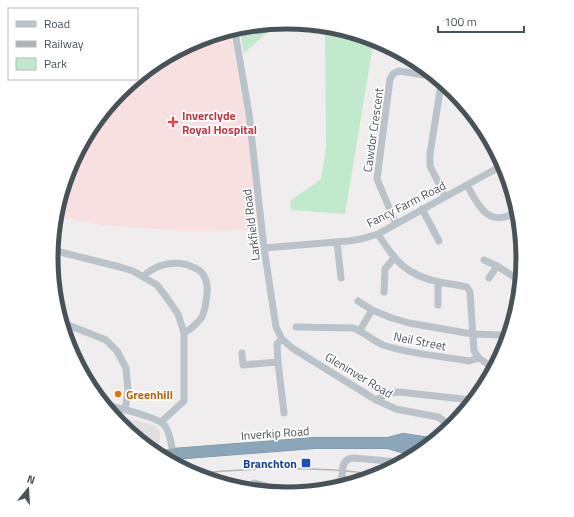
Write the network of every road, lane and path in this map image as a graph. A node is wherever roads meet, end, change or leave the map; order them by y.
1 (235, 35) edge
2 (426, 75) edge
3 (440, 88) edge
4 (498, 168) edge
5 (467, 185) junction
6 (445, 196) junction
7 (422, 209) junction
8 (512, 214) edge
9 (396, 224) junction
10 (378, 234) junction
11 (439, 241) dead end
12 (337, 242) junction
13 (264, 248) junction
14 (58, 252) edge
15 (394, 258) junction
16 (484, 260) dead end
17 (497, 266) junction
18 (143, 276) junction
19 (341, 278) dead end
20 (489, 278) dead end
21 (516, 278) edge
22 (438, 282) junction
23 (384, 292) dead end
24 (358, 301) dead end
25 (438, 305) dead end
26 (372, 310) junction
27 (67, 324) edge
28 (296, 327) dead end
29 (360, 330) junction
30 (184, 333) junction
31 (472, 334) junction
32 (500, 335) dead end
33 (282, 338) junction
34 (242, 353) dead end
35 (479, 358) junction
36 (278, 362) junction
37 (490, 366) edge
38 (376, 400) junction
39 (468, 400) edge
40 (111, 406) edge
41 (125, 410) junction
42 (284, 413) dead end
43 (161, 422) junction
44 (445, 424) edge
45 (425, 442) edge
46 (388, 443) junction
47 (402, 447) junction
48 (414, 449) edge
49 (169, 455) edge
50 (401, 457) edge
51 (394, 461) edge
52 (340, 482) edge
53 (254, 483) dead end
54 (273, 488) edge

1 - 13 street, Larkfield Road
2 - 9 street, Cawdor Crescent
3 - 6 street
4 - 5 street, Fancy Farm Road
5 - 6 street, Fancy Farm Road
5 - 8 street
6 - 7 street, Fancy Farm Road
7 - 9 street, Fancy Farm Road
7 - 11 street
9 - 10 street, Fancy Farm Road
10 - 12 street, Fancy Farm Road
10 - 15 street
12 - 13 street, Fancy Farm Road
12 - 19 street
13 - 33 street, Larkfield Road
14 - 18 street
15 - 22 street
15 - 23 street
16 - 17 street
17 - 20 street
17 - 21 street
18 - 30 street
18 - 30 street
22 - 25 street
22 - 31 street
24 - 26 street
26 - 29 street
26 - 31 street
27 - 41 street
28 - 29 street, Neil Street
29 - 35 street, Neil Street
30 - 43 street
31 - 32 street
31 - 35 street
33 - 36 street
33 - 38 street, Gleninver Road
34 - 36 street
35 - 37 street
36 - 42 street
38 - 39 street
38 - 44 street, Gleninver Road
40 - 41 street
41 - 43 street
43 - 49 street
45 - 46 highway, Inverkip Road
46 - 47 highway, Inverkip Road
46 - 49 highway, Inverkip Road
47 - 48 highway, Inverkip Road
47 - 50 street
51 - 52 street, bridge
53 - 54 street

